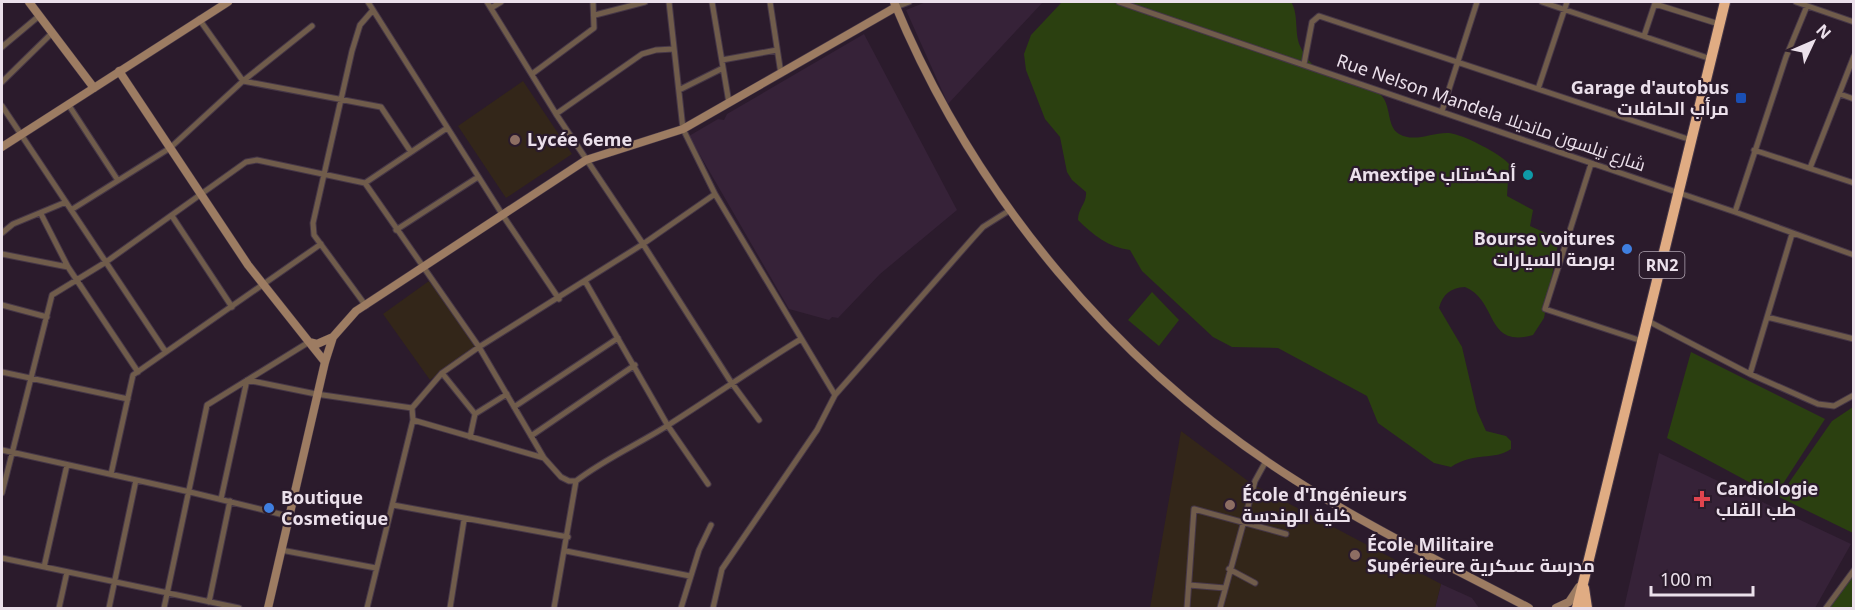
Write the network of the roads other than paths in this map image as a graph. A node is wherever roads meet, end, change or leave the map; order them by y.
1 (29, 2) edge
2 (228, 2) edge
3 (368, 2) edge
4 (486, 2) edge
5 (501, 2) edge
6 (593, 2) edge
7 (645, 2) edge
8 (669, 2) edge
9 (712, 2) edge
10 (770, 2) edge
11 (909, 2) edge
12 (1119, 2) edge
13 (1477, 2) edge
14 (1542, 2) edge
15 (1567, 2) edge
16 (1725, 2) edge
17 (1796, 2) edge
18 (1824, 2) edge
19 (1655, 3) edge
20 (895, 4) edge
21 (1807, 6) junction
22 (491, 8) junction
23 (1565, 9) junction
24 (373, 10) junction
25 (1820, 10) junction
26 (595, 15) junction
27 (39, 16) junction
28 (199, 20) junction
29 (1854, 22) edge
30 (1720, 24) junction
31 (312, 26) dead end
32 (52, 33) junction
33 (1644, 36) junction
34 (2, 48) edge
35 (674, 49) junction
36 (777, 50) junction
37 (1854, 56) edge
38 (722, 60) junction
39 (1711, 60) junction
40 (1459, 63) junction
41 (1304, 64) junction
42 (723, 68) junction
43 (119, 71) junction
44 (532, 74) junction
45 (781, 75) junction
46 (243, 81) junction
47 (2, 82) edge
48 (94, 88) junction
49 (1538, 89) junction
50 (679, 90) junction
51 (1840, 94) junction
52 (1854, 99) edge
53 (341, 101) junction
54 (68, 104) junction
55 (729, 104) junction
56 (2, 106) edge
57 (1442, 111) junction
58 (556, 114) junction
59 (447, 128) junction
60 (683, 129) junction
61 (22, 134) junction
62 (1691, 140) junction
63 (2, 147) edge
64 (170, 148) junction
65 (1754, 150) junction
66 (411, 152) junction
67 (586, 160) junction
68 (1591, 164) junction
69 (1810, 168) junction
70 (324, 174) junction
71 (478, 177) junction
72 (117, 179) junction
73 (365, 183) junction
74 (1854, 183) edge
75 (715, 194) junction
76 (1679, 194) junction
77 (202, 195) junction
78 (66, 202) junction
79 (71, 210) junction
80 (1010, 210) junction
81 (1735, 212) junction
82 (41, 214) junction
83 (502, 214) junction
84 (171, 216) junction
85 (396, 230) junction
86 (2, 233) edge
87 (1792, 234) junction
88 (321, 244) junction
89 (642, 244) junction
90 (2, 254) edge
91 (1854, 255) edge
92 (106, 262) junction
93 (68, 267) junction
94 (421, 267) junction
95 (76, 279) junction
96 (585, 281) junction
97 (264, 285) junction
98 (559, 299) junction
99 (2, 305) edge
100 (366, 306) junction
101 (231, 307) junction
102 (47, 317) junction
103 (1767, 317) junction
104 (1648, 321) junction
105 (333, 337) junction
106 (618, 338) junction
107 (801, 339) junction
108 (1854, 339) edge
109 (1642, 341) junction
110 (309, 342) junction
111 (479, 347) junction
112 (165, 351) junction
113 (325, 362) junction
114 (635, 365) junction
115 (2, 372) edge
116 (138, 372) junction
117 (442, 373) junction
118 (1750, 374) junction
119 (32, 379) junction
120 (247, 380) junction
121 (731, 382) junction
122 (316, 394) junction
123 (507, 394) junction
124 (835, 395) junction
125 (1854, 395) edge
126 (128, 399) junction
127 (514, 406) junction
128 (412, 408) junction
129 (475, 414) junction
130 (413, 420) junction
131 (759, 420) dead end
132 (668, 426) junction
133 (531, 435) junction
134 (470, 437) junction
135 (2, 450) edge
136 (13, 453) junction
137 (544, 458) junction
138 (1266, 461) junction
139 (67, 465) junction
140 (111, 474) junction
141 (136, 480) junction
142 (576, 481) junction
143 (708, 484) dead end
144 (190, 492) junction
145 (2, 493) edge
146 (221, 499) junction
147 (230, 501) junction
148 (393, 505) junction
149 (288, 516) junction
150 (464, 520) junction
151 (1243, 522) junction
152 (711, 525) dead end
153 (1286, 534) dead end
154 (568, 537) junction
155 (281, 549) junction
156 (566, 551) junction
157 (2, 558) edge
158 (44, 567) junction
159 (376, 568) junction
160 (1229, 570) junction
161 (1854, 570) edge
162 (67, 572) junction
163 (690, 576) junction
164 (1584, 581) junction
165 (112, 582) junction
166 (1255, 584) dead end
167 (1189, 585) junction
168 (1224, 588) junction
169 (168, 593) junction
170 (209, 602) junction
171 (1519, 603) junction
172 (59, 609) edge
173 (109, 609) edge
174 (164, 609) edge
175 (239, 609) edge
176 (268, 609) edge
177 (367, 609) edge
178 (450, 609) edge
179 (554, 609) edge
180 (681, 609) edge
181 (712, 609) edge
182 (1187, 609) edge
183 (1220, 609) edge
184 (1528, 609) edge
185 (1536, 609) edge
186 (1556, 609) edge
187 (1577, 609) edge
188 (1587, 609) edge
189 (1826, 609) edge

1 - 27 street
2 - 28 street
3 - 24 street
4 - 22 street
5 - 22 street
6 - 26 street
7 - 26 street
8 - 35 street
9 - 38 street
10 - 36 street
11 - 20 street
12 - 41 street, Rue Nelson Mandela شارع نيلسون مانديلا
13 - 40 street
14 - 23 street
15 - 23 street
16 - 30 highway, RN2
17 - 21 street
18 - 25 street
19 - 30 street
19 - 33 street
20 - 45 street
20 - 80 street
21 - 25 street
21 - 65 street
22 - 44 street
23 - 33 street
23 - 49 street
24 - 53 street
24 - 59 street
25 - 29 street
26 - 44 street
27 - 32 street
27 - 34 street
28 - 43 street
28 - 46 street
30 - 39 highway, RN2
31 - 46 street
32 - 47 street
32 - 48 street
33 - 39 street
35 - 50 street
35 - 58 street
36 - 38 street
36 - 45 street
37 - 51 street
38 - 42 street
39 - 62 highway, RN2
40 - 41 street
40 - 49 street
40 - 57 street
41 - 57 street, Rue Nelson Mandela شارع نيلسون مانديلا
42 - 50 street
42 - 55 street
43 - 48 street
43 - 64 street
44 - 58 street
45 - 55 street
46 - 53 street
46 - 64 street
48 - 54 street
49 - 62 street
50 - 60 street
51 - 52 street
51 - 69 street
53 - 66 street
53 - 70 street
54 - 61 street
54 - 72 street
55 - 60 street
56 - 61 street
57 - 68 street, Rue Nelson Mandela شارع نيلسون مانديلا
58 - 67 street
59 - 66 street
59 - 71 street
60 - 67 street
60 - 75 street
61 - 63 street
61 - 78 street
62 - 76 highway, RN2
64 - 72 street
64 - 77 street
65 - 69 street
65 - 81 street
66 - 73 street
67 - 83 street
67 - 89 street
68 - 76 street, Rue Nelson Mandela شارع نيلسون مانديلا
68 - 109 street
69 - 74 street
70 - 73 street
70 - 77 street
70 - 88 street
71 - 83 street
71 - 85 street
72 - 79 street
73 - 85 street
75 - 89 street
75 - 107 street
76 - 81 street, Rue Nelson Mandela شارع نيلسون مانديلا
76 - 104 highway, RN2
77 - 84 street
77 - 97 street
78 - 79 street
78 - 82 street
79 - 92 street
80 - 124 street
80 - 138 street
81 - 87 street, Rue Nelson Mandela شارع نيلسون مانديلا
82 - 86 street
82 - 93 street
83 - 94 street
83 - 98 street
84 - 92 street
84 - 101 street
85 - 94 street
87 - 91 street, Rue Nelson Mandela شارع نيلسون مانديلا
87 - 103 street
88 - 97 street
88 - 100 street
89 - 96 street
89 - 121 street
90 - 93 street
92 - 95 street
92 - 112 street
93 - 95 street
94 - 100 street
94 - 111 street
95 - 102 street
95 - 116 street
96 - 98 street
96 - 106 street
97 - 101 street
97 - 110 street
98 - 111 street
99 - 102 street
100 - 105 street
101 - 112 street
102 - 119 street
103 - 108 street
103 - 118 street
104 - 109 highway, RN2
104 - 118 street
105 - 110 street
105 - 113 street
106 - 114 street
106 - 127 street
107 - 121 street
107 - 124 street
109 - 164 highway, RN2
110 - 113 street
110 - 120 street
111 - 117 street
111 - 123 street
112 - 116 street
113 - 122 street
114 - 132 street
114 - 133 street
115 - 119 street
116 - 126 street
117 - 128 street
117 - 129 street
118 - 125 street
119 - 126 street
119 - 136 street
120 - 122 street
120 - 144 street
120 - 146 street
121 - 131 street
121 - 132 street
122 - 128 street
122 - 149 street
123 - 127 street
123 - 129 street
124 - 181 street
126 - 140 street
127 - 133 street
128 - 130 street
129 - 134 street
130 - 134 street
130 - 148 street
132 - 142 street
132 - 143 street
133 - 137 street
134 - 137 street
135 - 136 street
136 - 139 street
136 - 145 street
137 - 142 street
138 - 151 street
138 - 171 street
139 - 140 street
139 - 158 street
140 - 141 street
141 - 144 street
141 - 165 street
142 - 154 street
144 - 146 street
144 - 169 street
146 - 147 street
147 - 149 street
147 - 170 street
148 - 150 street
148 - 159 street
149 - 155 street
150 - 154 street
150 - 178 street
151 - 153 street
151 - 160 street
151 - 167 street
152 - 163 street
154 - 156 street
155 - 159 street
155 - 176 street
156 - 163 street
156 - 179 street
157 - 158 street
158 - 162 street
159 - 177 street
160 - 166 street
160 - 168 street
161 - 189 street
162 - 165 street
162 - 172 street
163 - 180 street
164 - 186 street
164 - 187 highway, RN2
164 - 188 highway
165 - 169 street
165 - 173 street
167 - 168 street
167 - 182 street
168 - 183 street
169 - 170 street
169 - 174 street
170 - 175 street
171 - 184 street
171 - 185 street

